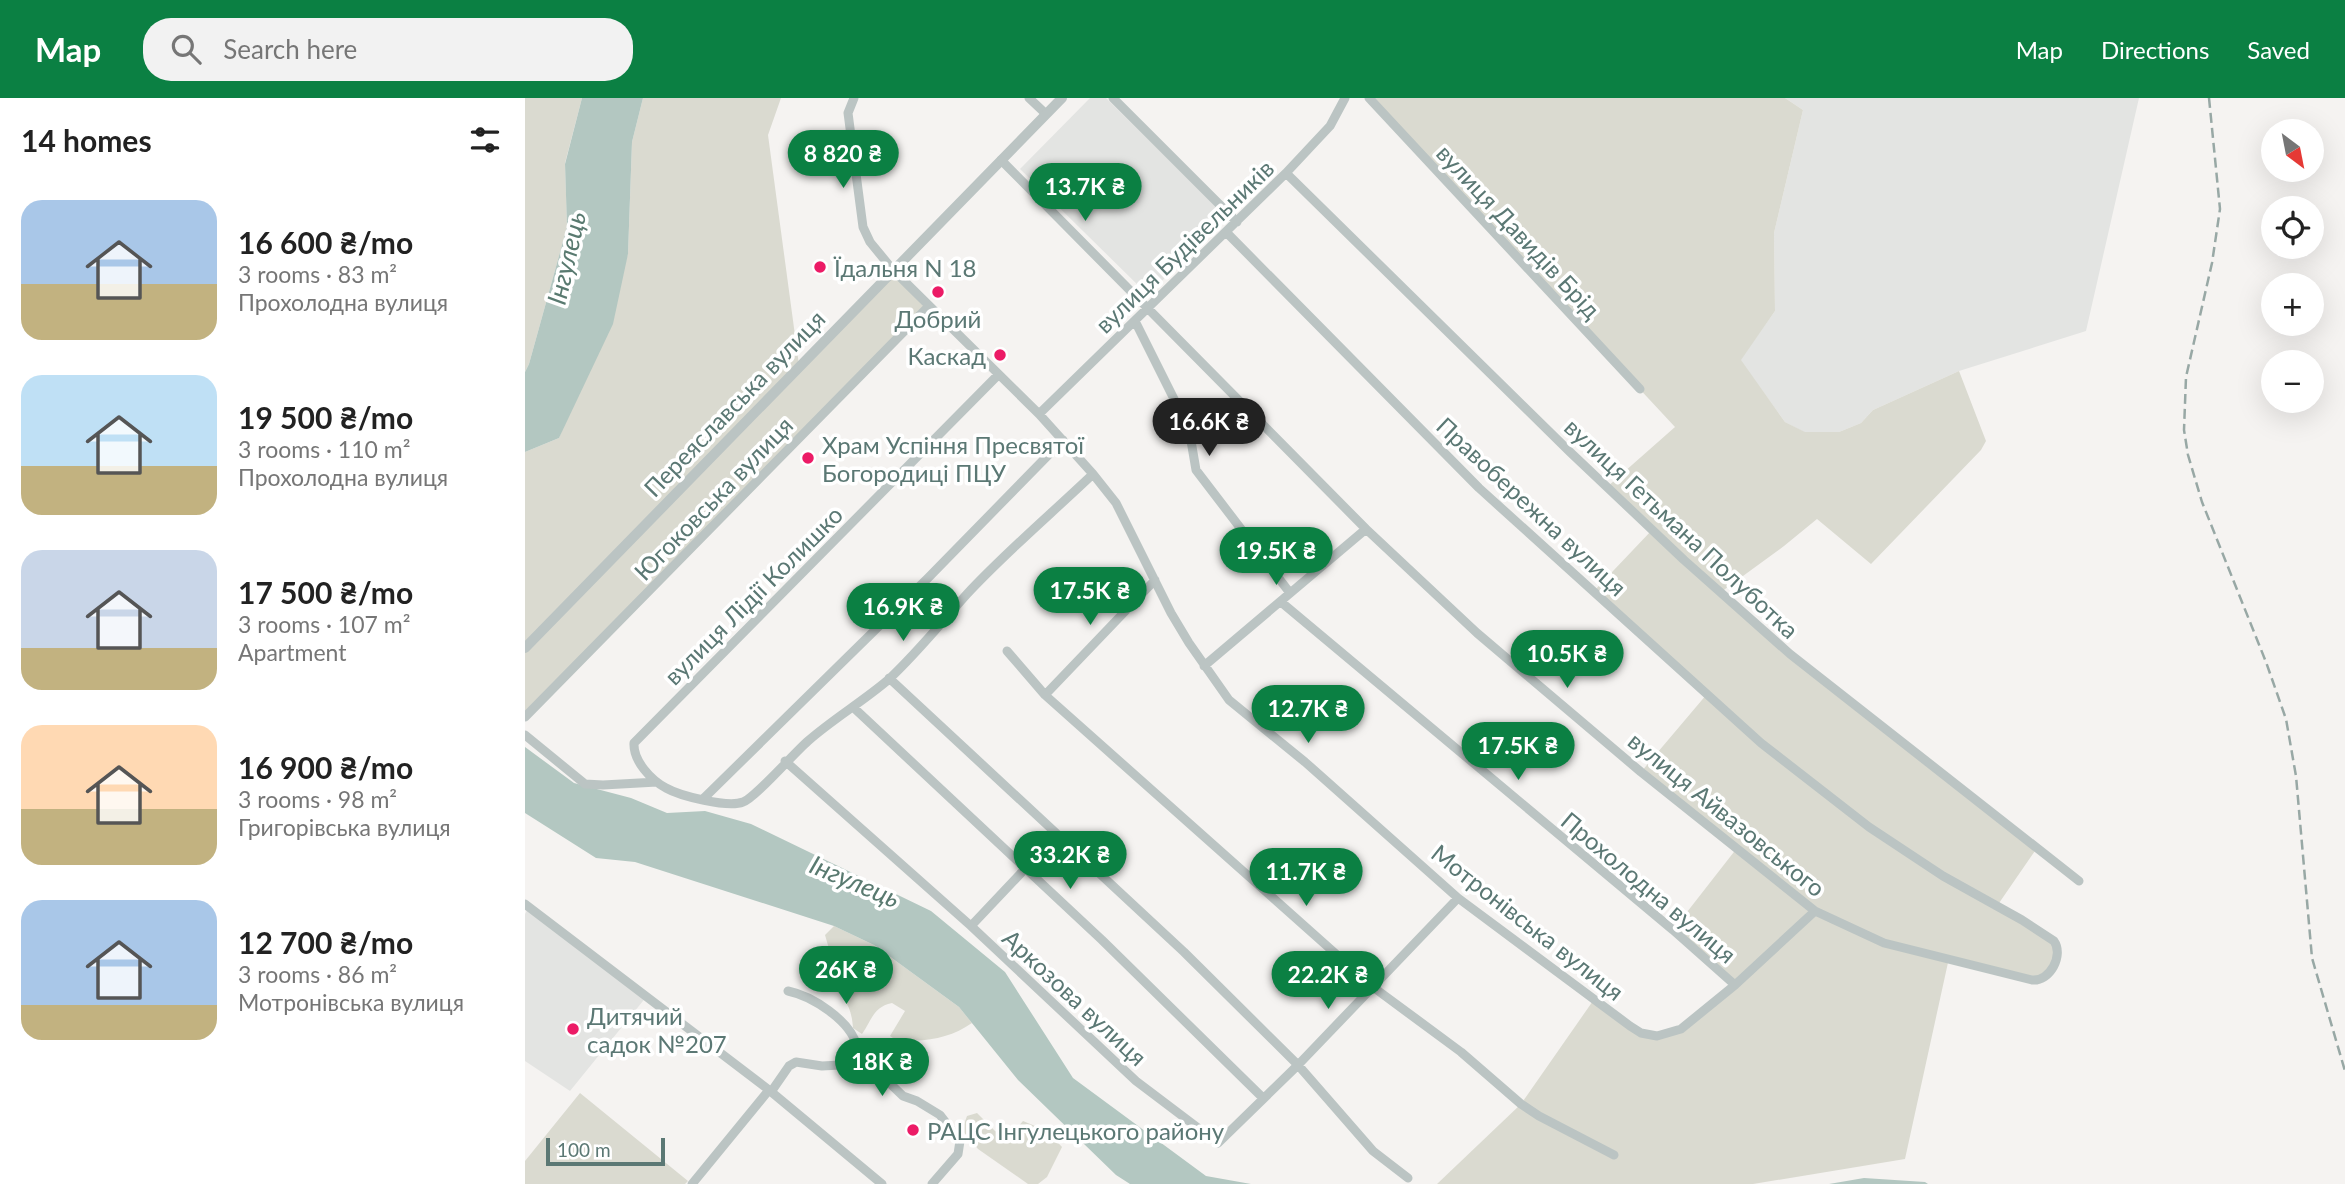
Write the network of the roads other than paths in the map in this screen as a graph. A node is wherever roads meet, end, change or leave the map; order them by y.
1 (854, 98) edge
2 (1029, 98) edge
3 (1062, 98) edge
4 (1113, 98) edge
5 (1345, 98) edge
6 (1369, 98) edge
7 (1046, 114) junction
8 (1001, 160) junction
9 (1286, 173) junction
10 (1237, 222) junction
11 (1226, 232) junction
12 (893, 270) junction
13 (929, 306) junction
14 (1149, 307) junction
15 (1135, 321) junction
16 (998, 375) junction
17 (1640, 389) dead end
18 (1039, 414) junction
19 (1063, 440) junction
20 (1093, 474) junction
21 (1366, 529) junction
22 (1156, 580) junction
23 (1290, 593) junction
24 (1281, 602) junction
25 (525, 648) edge
26 (1007, 651) dead end
27 (1205, 666) junction
28 (889, 678) junction
29 (1045, 695) junction
30 (854, 708) junction
31 (525, 717) edge
32 (525, 735) edge
33 (785, 761) junction
34 (657, 782) junction
35 (703, 799) junction
36 (1057, 835) junction
37 (1025, 870) junction
38 (2079, 881) dead end
39 (1458, 898) junction
40 (526, 908) edge
41 (1815, 911) junction
42 (971, 926) junction
43 (2055, 960) joint
44 (1735, 985) junction
45 (1373, 987) junction
46 (788, 991) dead end
47 (858, 1063) junction
48 (1298, 1065) junction
49 (770, 1091) junction
50 (1263, 1098) junction
51 (1614, 1155) dead end
52 (1408, 1178) dead end
53 (692, 1184) edge
54 (882, 1184) edge
55 (932, 1184) edge

1 - 12 street, Мотронівська вулиця
2 - 7 street
3 - 7 street, Переяславська вулиця
4 - 10 street
5 - 9 street, вулиця Будівельників
6 - 17 street, вулиця Давидів Брід
7 - 8 street, Переяславська вулиця
8 - 12 street, Переяславська вулиця
8 - 14 street, вулиця Айвазовського
9 - 10 street, вулиця Будівельників
9 - 38 street, вулиця Гетьмана Полуботка
10 - 11 street, вулиця Будівельників
11 - 14 street, вулиця Будівельників
11 - 43 street, Правобережна вулиця
12 - 13 street, Мотронівська вулиця
12 - 25 street, Переяславська вулиця
13 - 16 street, Мотронівська вулиця
13 - 31 street, Югоковська вулиця
14 - 15 street, вулиця Будівельників
14 - 21 street, вулиця Айвазовського
15 - 18 street, вулиця Будівельників
15 - 23 street
16 - 18 street, Мотронівська вулиця
16 - 34 street, вулиця Лідії Колишко
18 - 19 street, Мотронівська вулиця
19 - 20 street, Мотронівська вулиця
19 - 35 street
20 - 22 street, Мотронівська вулиця
20 - 28 street, вулиця Лідії Колишко
21 - 23 street
21 - 41 street, вулиця Айвазовського
22 - 27 street, Мотронівська вулиця
22 - 29 street
23 - 24 street
24 - 27 street
24 - 44 street, Прохолодна вулиця
26 - 29 street
27 - 39 street, Мотронівська вулиця
28 - 30 street, вулиця Лідії Колишко
28 - 36 street
29 - 45 street
30 - 33 street, вулиця Лідії Колишко
30 - 37 street
32 - 34 street
33 - 35 street, вулиця Лідії Колишко
33 - 42 street, Аркозова вулиця
34 - 35 street, вулиця Лідії Колишко
36 - 37 street
36 - 48 street
37 - 42 street
37 - 50 street
39 - 44 street, Мотронівська вулиця
39 - 45 street
40 - 49 street
41 - 43 street, вулиця Айвазовського
41 - 44 street, Мотронівська вулиця
42 - 50 street, Аркозова вулиця
45 - 48 street
45 - 51 street
46 - 47 street
47 - 49 street
47 - 55 street
48 - 50 street
48 - 52 street
49 - 53 street
49 - 54 street

